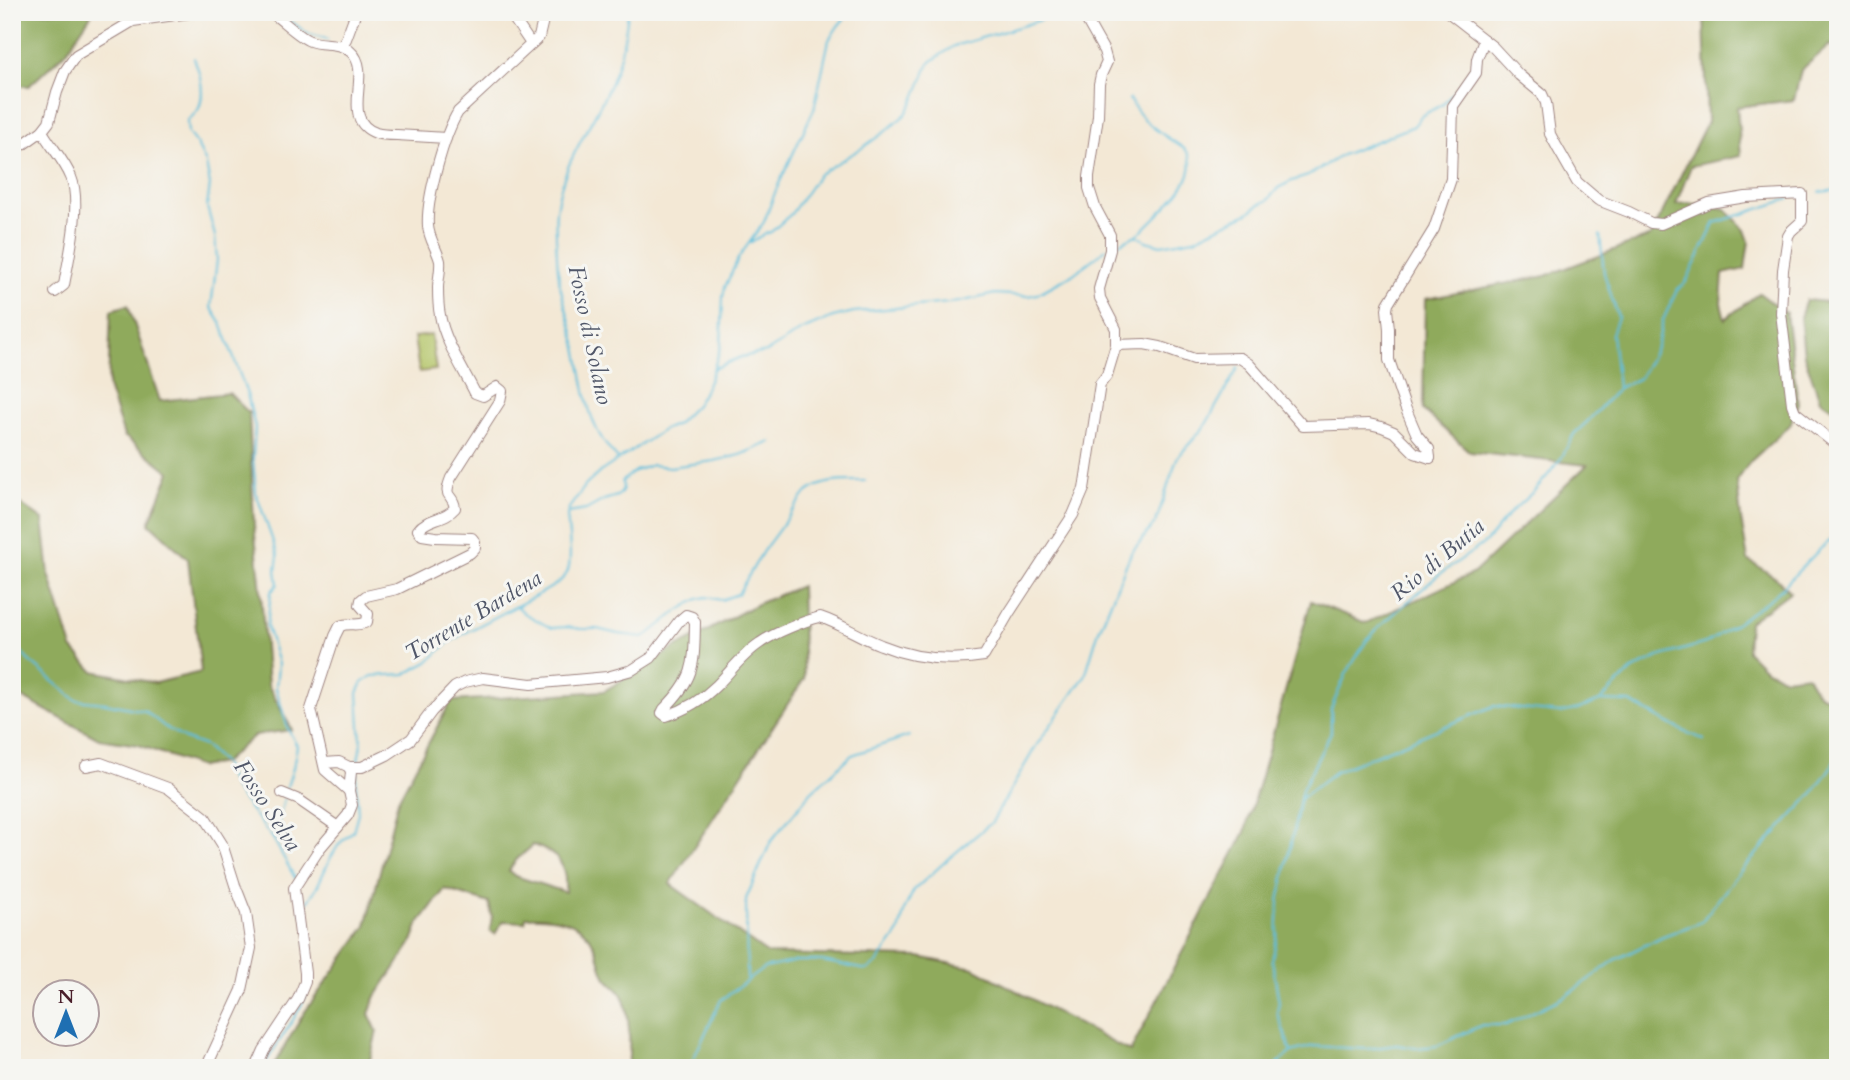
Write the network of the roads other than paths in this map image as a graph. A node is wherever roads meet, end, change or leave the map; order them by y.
1 (196, 12) edge
2 (271, 12) edge
3 (356, 12) edge
4 (508, 12) edge
5 (541, 12) edge
6 (1085, 12) edge
7 (1212, 12) edge
8 (1448, 12) edge
9 (1226, 14) edge
10 (1484, 40) junction
11 (531, 44) junction
12 (341, 46) junction
13 (42, 131) junction
14 (446, 138) junction
15 (12, 146) edge
16 (55, 292) dead end
17 (1116, 345) junction
18 (1838, 446) edge
19 (324, 763) junction
20 (86, 766) dead end
21 (355, 767) junction
22 (349, 791) junction
23 (290, 796) dead end
24 (338, 827) junction
25 (206, 1068) edge
26 (256, 1068) edge

1 - 13 street
2 - 12 street
3 - 12 street
4 - 11 street
5 - 11 street
6 - 17 street
7 - 9 street
8 - 10 street
10 - 17 street
10 - 18 street
11 - 14 street
12 - 14 street
13 - 15 street
13 - 16 street
14 - 19 street
17 - 21 street
19 - 21 street
19 - 22 street
20 - 25 street
21 - 22 street
22 - 24 street
23 - 24 street
24 - 26 street

